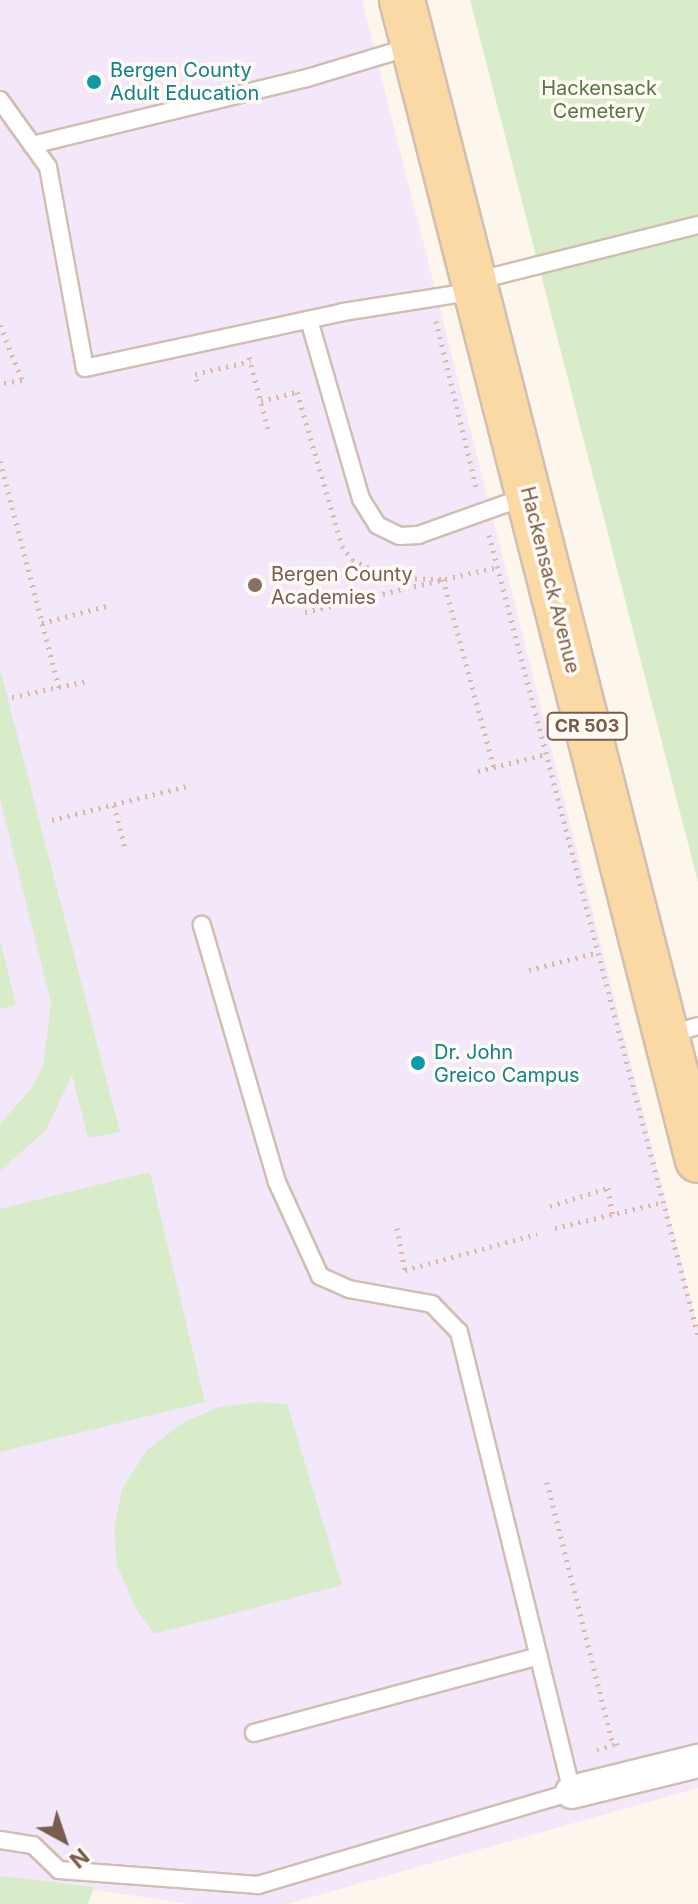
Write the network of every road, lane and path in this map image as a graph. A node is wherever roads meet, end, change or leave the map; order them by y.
1 (402, 0) edge
2 (414, 45) junction
3 (0, 100) edge
4 (32, 145) junction
5 (698, 225) edge
6 (475, 286) junction
7 (434, 298) junction
8 (309, 320) junction
9 (0, 325) edge
10 (248, 353) dead end
11 (251, 361) junction
12 (197, 381) dead end
13 (0, 384) edge
14 (268, 429) dead end
15 (0, 461) edge
16 (528, 496) junction
17 (483, 513) junction
18 (497, 567) junction
19 (443, 579) junction
20 (107, 606) dead end
21 (305, 612) dead end
22 (42, 623) junction
23 (86, 681) dead end
24 (59, 687) junction
25 (12, 697) dead end
26 (546, 754) junction
27 (494, 768) junction
28 (478, 771) dead end
29 (191, 785) dead end
30 (114, 805) junction
31 (52, 820) dead end
32 (125, 848) dead end
33 (202, 925) dead end
34 (598, 952) junction
35 (529, 970) dead end
36 (682, 1031) edge
37 (698, 1160) edge
38 (663, 1202) junction
39 (550, 1206) dead end
40 (613, 1215) junction
41 (397, 1228) dead end
42 (555, 1228) dead end
43 (537, 1234) dead end
44 (698, 1335) edge
45 (547, 1482) dead end
46 (539, 1656) junction
47 (254, 1733) dead end
48 (613, 1744) dead end
49 (698, 1761) edge
50 (572, 1792) junction
51 (0, 1840) edge

1 - 2 main road, Hackensack Avenue / CR 503
2 - 4 lane
2 - 6 main road, Hackensack Avenue / CR 503
3 - 4 lane
4 - 8 lane
5 - 6 lane
6 - 7 lane
6 - 16 main road, Hackensack Avenue / CR 503
7 - 8 lane
7 - 17 path
8 - 17 lane
9 - 13 path
10 - 11 path
11 - 12 path
11 - 14 path
15 - 22 path
16 - 17 lane
16 - 36 main road, Hackensack Avenue / CR 503
17 - 18 path
18 - 19 path
18 - 26 path
19 - 21 path
19 - 27 path
20 - 22 path
22 - 24 path
23 - 24 path
24 - 25 path
26 - 27 path
26 - 34 path
27 - 28 path
29 - 30 path
30 - 31 path
30 - 32 path
33 - 46 lane
34 - 35 path
34 - 38 path
36 - 37 main road, Hackensack Avenue / CR 503
38 - 40 path
38 - 44 path
39 - 40 path
40 - 42 path
41 - 43 path
45 - 48 path
46 - 47 lane
46 - 50 lane
49 - 50 street
50 - 51 lane

